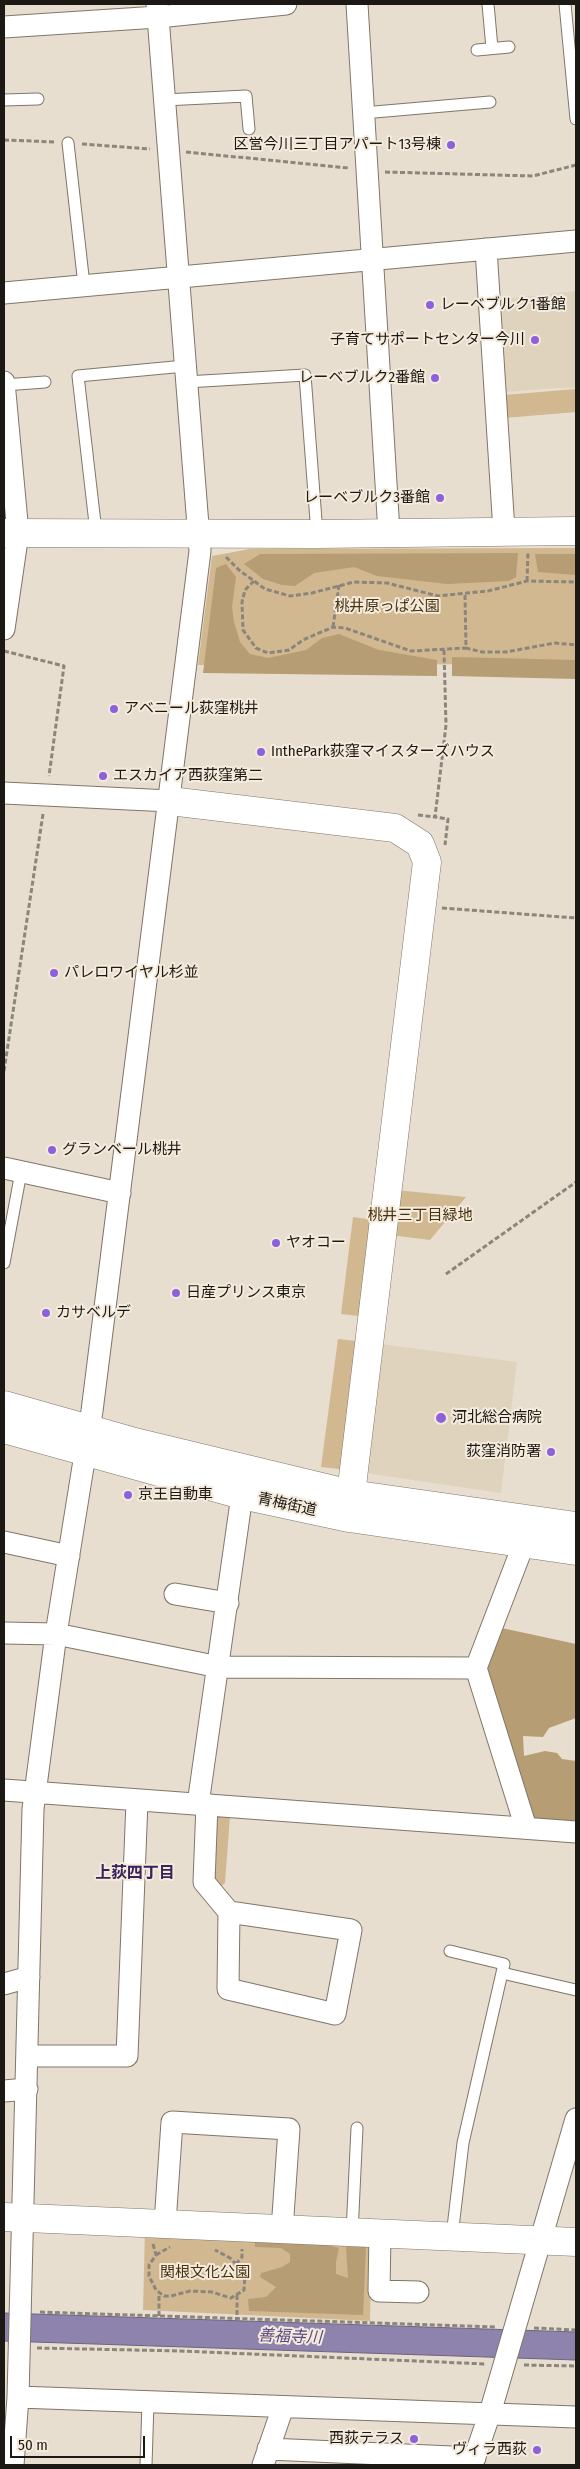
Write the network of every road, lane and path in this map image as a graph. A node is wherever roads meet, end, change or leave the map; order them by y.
1 (286, 4) edge
2 (356, 4) edge
3 (488, 4) edge
4 (565, 4) edge
5 (158, 10) edge
6 (4, 27) edge
7 (509, 47) dead end
8 (492, 48) junction
9 (477, 50) dead end
10 (38, 99) dead end
11 (4, 100) edge
12 (164, 100) junction
13 (490, 102) dead end
14 (363, 113) junction
15 (576, 119) edge
16 (249, 129) dead end
17 (4, 140) edge
18 (68, 143) junction
19 (169, 150) junction
20 (576, 165) edge
21 (367, 170) junction
22 (576, 240) edge
23 (486, 249) junction
24 (372, 259) junction
25 (180, 277) junction
26 (84, 285) junction
27 (4, 293) edge
28 (186, 374) junction
29 (44, 382) dead end
30 (4, 383) edge
31 (576, 530) edge
32 (504, 531) junction
33 (96, 532) junction
34 (200, 532) junction
35 (11, 533) edge
36 (389, 533) junction
37 (317, 534) junction
38 (528, 544) dead end
39 (221, 552) dead end
40 (254, 581) junction
41 (527, 581) junction
42 (576, 582) edge
43 (339, 585) junction
44 (465, 594) junction
45 (333, 627) junction
46 (4, 629) edge
47 (576, 645) edge
48 (466, 648) junction
49 (444, 650) junction
50 (4, 651) edge
51 (4, 793) edge
52 (46, 795) junction
53 (170, 801) junction
54 (445, 848) dead end
55 (422, 906) junction
56 (576, 918) edge
57 (4, 1071) edge
58 (12, 1170) edge
59 (576, 1182) edge
60 (120, 1193) junction
61 (4, 1263) edge
62 (446, 1274) dead end
63 (4, 1405) edge
64 (4, 1428) edge
65 (87, 1440) junction
66 (351, 1494) junction
67 (242, 1495) junction
68 (576, 1526) edge
69 (4, 1542) edge
70 (524, 1543) junction
71 (576, 1551) edge
72 (68, 1556) junction
73 (175, 1594) dead end
74 (228, 1603) junction
75 (4, 1632) edge
76 (56, 1634) junction
77 (219, 1667) junction
78 (476, 1668) junction
79 (4, 1790) edge
80 (35, 1793) junction
81 (137, 1801) junction
82 (203, 1804) junction
83 (526, 1828) junction
84 (576, 1832) edge
85 (230, 1912) junction
86 (450, 1951) dead end
87 (502, 1973) junction
88 (29, 1976) junction
89 (4, 1984) edge
90 (576, 1990) edge
91 (28, 2056) junction
92 (27, 2089) junction
93 (4, 2091) edge
94 (576, 2120) edge
95 (357, 2128) dead end
96 (13, 2217) edge
97 (282, 2230) junction
98 (165, 2231) junction
99 (352, 2233) junction
100 (380, 2233) junction
101 (452, 2236) junction
102 (540, 2241) junction
103 (576, 2242) edge
104 (210, 2247) dead end
105 (156, 2255) junction
106 (418, 2292) dead end
107 (159, 2294) junction
108 (237, 2295) junction
109 (231, 2298) junction
110 (237, 2305) junction
111 (49, 2312) dead end
112 (159, 2316) junction
113 (237, 2319) junction
114 (514, 2328) junction
115 (576, 2330) edge
116 (13, 2345) edge
117 (505, 2362) junction
118 (576, 2366) edge
119 (18, 2397) junction
120 (148, 2402) junction
121 (283, 2407) junction
122 (490, 2413) junction
123 (576, 2418) edge
124 (266, 2457) edge
125 (474, 2462) edge
126 (13, 2465) edge
127 (146, 2465) edge

1 - 5 street
2 - 14 street
3 - 8 lane
4 - 15 lane
5 - 6 street
5 - 12 street
7 - 8 lane
8 - 9 lane
10 - 11 lane
12 - 16 lane
12 - 19 street
13 - 14 lane
14 - 21 street
17 - 18 path
18 - 19 path
18 - 26 lane
19 - 21 path
19 - 25 street
20 - 21 path
21 - 24 street
22 - 23 street
23 - 24 street
23 - 32 street
24 - 25 street
24 - 36 street
25 - 26 street
25 - 28 street
26 - 27 street
28 - 33 lane
28 - 34 street
28 - 37 lane
29 - 30 lane
30 - 35 street
31 - 32 street
32 - 36 street
33 - 34 street
33 - 35 street
34 - 37 street
34 - 53 street
35 - 46 street
36 - 37 street
38 - 41 path
39 - 40 path
40 - 43 path
40 - 45 path
41 - 42 path
41 - 44 path
43 - 44 path
43 - 45 path
44 - 48 path
45 - 49 path
47 - 48 path
48 - 49 path
49 - 54 path
50 - 52 path
51 - 52 street
52 - 53 street
52 - 57 path
53 - 55 street
53 - 60 street
55 - 56 path
55 - 66 street
58 - 60 street
58 - 61 lane
59 - 62 path
60 - 65 street
63 - 65 street, 青梅街道
64 - 65 street, 青梅街道
65 - 66 street, 青梅街道
65 - 67 street, 青梅街道
65 - 72 street
66 - 68 street, 青梅街道
67 - 70 street, 青梅街道
67 - 74 street
69 - 72 street
70 - 71 street, 青梅街道
70 - 78 street
72 - 76 street
73 - 74 street
74 - 77 street
75 - 76 street
76 - 77 street
76 - 80 street
77 - 78 street
77 - 82 street
78 - 83 street
79 - 80 street
80 - 81 street
80 - 88 street
81 - 82 street
81 - 91 street
82 - 83 street
82 - 85 street
83 - 84 street
85 - 85 street
86 - 87 lane
87 - 90 lane
87 - 101 lane
88 - 89 street
88 - 91 street
91 - 92 street
92 - 93 street
92 - 96 street
94 - 102 street
95 - 99 lane
96 - 98 street
96 - 116 street
97 - 98 street
97 - 98 street
97 - 99 street
98 - 105 path
98 - 105 path
99 - 100 street
100 - 101 street
100 - 106 street
101 - 102 street
102 - 103 street
102 - 114 street
104 - 108 path
105 - 107 path
107 - 109 path
107 - 112 path
108 - 109 path
108 - 110 path
109 - 110 path
110 - 113 path
111 - 112 path
112 - 113 path
113 - 114 path
114 - 115 path
114 - 117 street
116 - 117 path
116 - 119 street
117 - 118 path
117 - 122 street
119 - 120 street
119 - 126 street
120 - 121 street
120 - 127 lane
121 - 122 street
121 - 124 street
122 - 123 street
122 - 125 street
124 - 125 street

